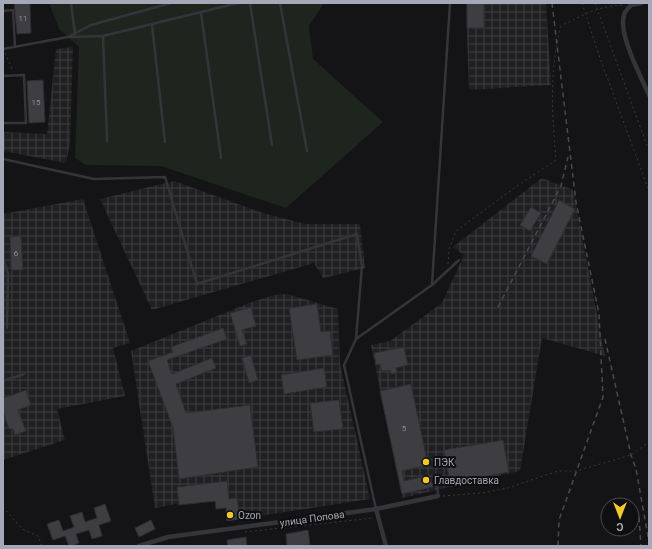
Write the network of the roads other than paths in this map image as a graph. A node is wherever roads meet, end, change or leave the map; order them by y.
1 (71, 3) edge
2 (171, 3) edge
3 (238, 3) edge
4 (250, 3) edge
5 (280, 3) edge
6 (450, 3) edge
7 (642, 3) edge
8 (3, 11) edge
9 (201, 12) junction
10 (152, 25) junction
11 (75, 34) junction
12 (103, 36) junction
13 (68, 37) junction
14 (15, 47) junction
15 (3, 49) edge
16 (3, 76) edge
17 (649, 95) edge
18 (3, 123) edge
19 (108, 141) dead end
20 (165, 142) dead end
21 (272, 146) dead end
22 (307, 152) dead end
23 (221, 158) dead end
24 (3, 159) edge
25 (3, 258) edge
26 (459, 260) dead end
27 (432, 285) junction
28 (7, 328) dead end
29 (356, 339) junction
30 (24, 374) dead end
31 (3, 381) edge
32 (437, 482) dead end
33 (438, 496) joint
34 (376, 509) junction
35 (139, 546) edge
36 (386, 546) edge

1 - 11 lane
2 - 11 lane
3 - 9 lane
4 - 21 lane
5 - 22 lane
6 - 27 lane
7 - 17 street
8 - 14 lane
9 - 10 lane
9 - 23 lane
10 - 12 lane
10 - 20 lane
11 - 13 lane
12 - 13 lane
12 - 19 lane
13 - 14 lane
14 - 15 lane
16 - 18 lane
24 - 29 lane
25 - 28 lane
26 - 27 lane
27 - 29 lane
29 - 34 lane
30 - 31 lane
32 - 33 lane
33 - 34 street, улица Попова
34 - 35 street, улица Попова
34 - 36 street

